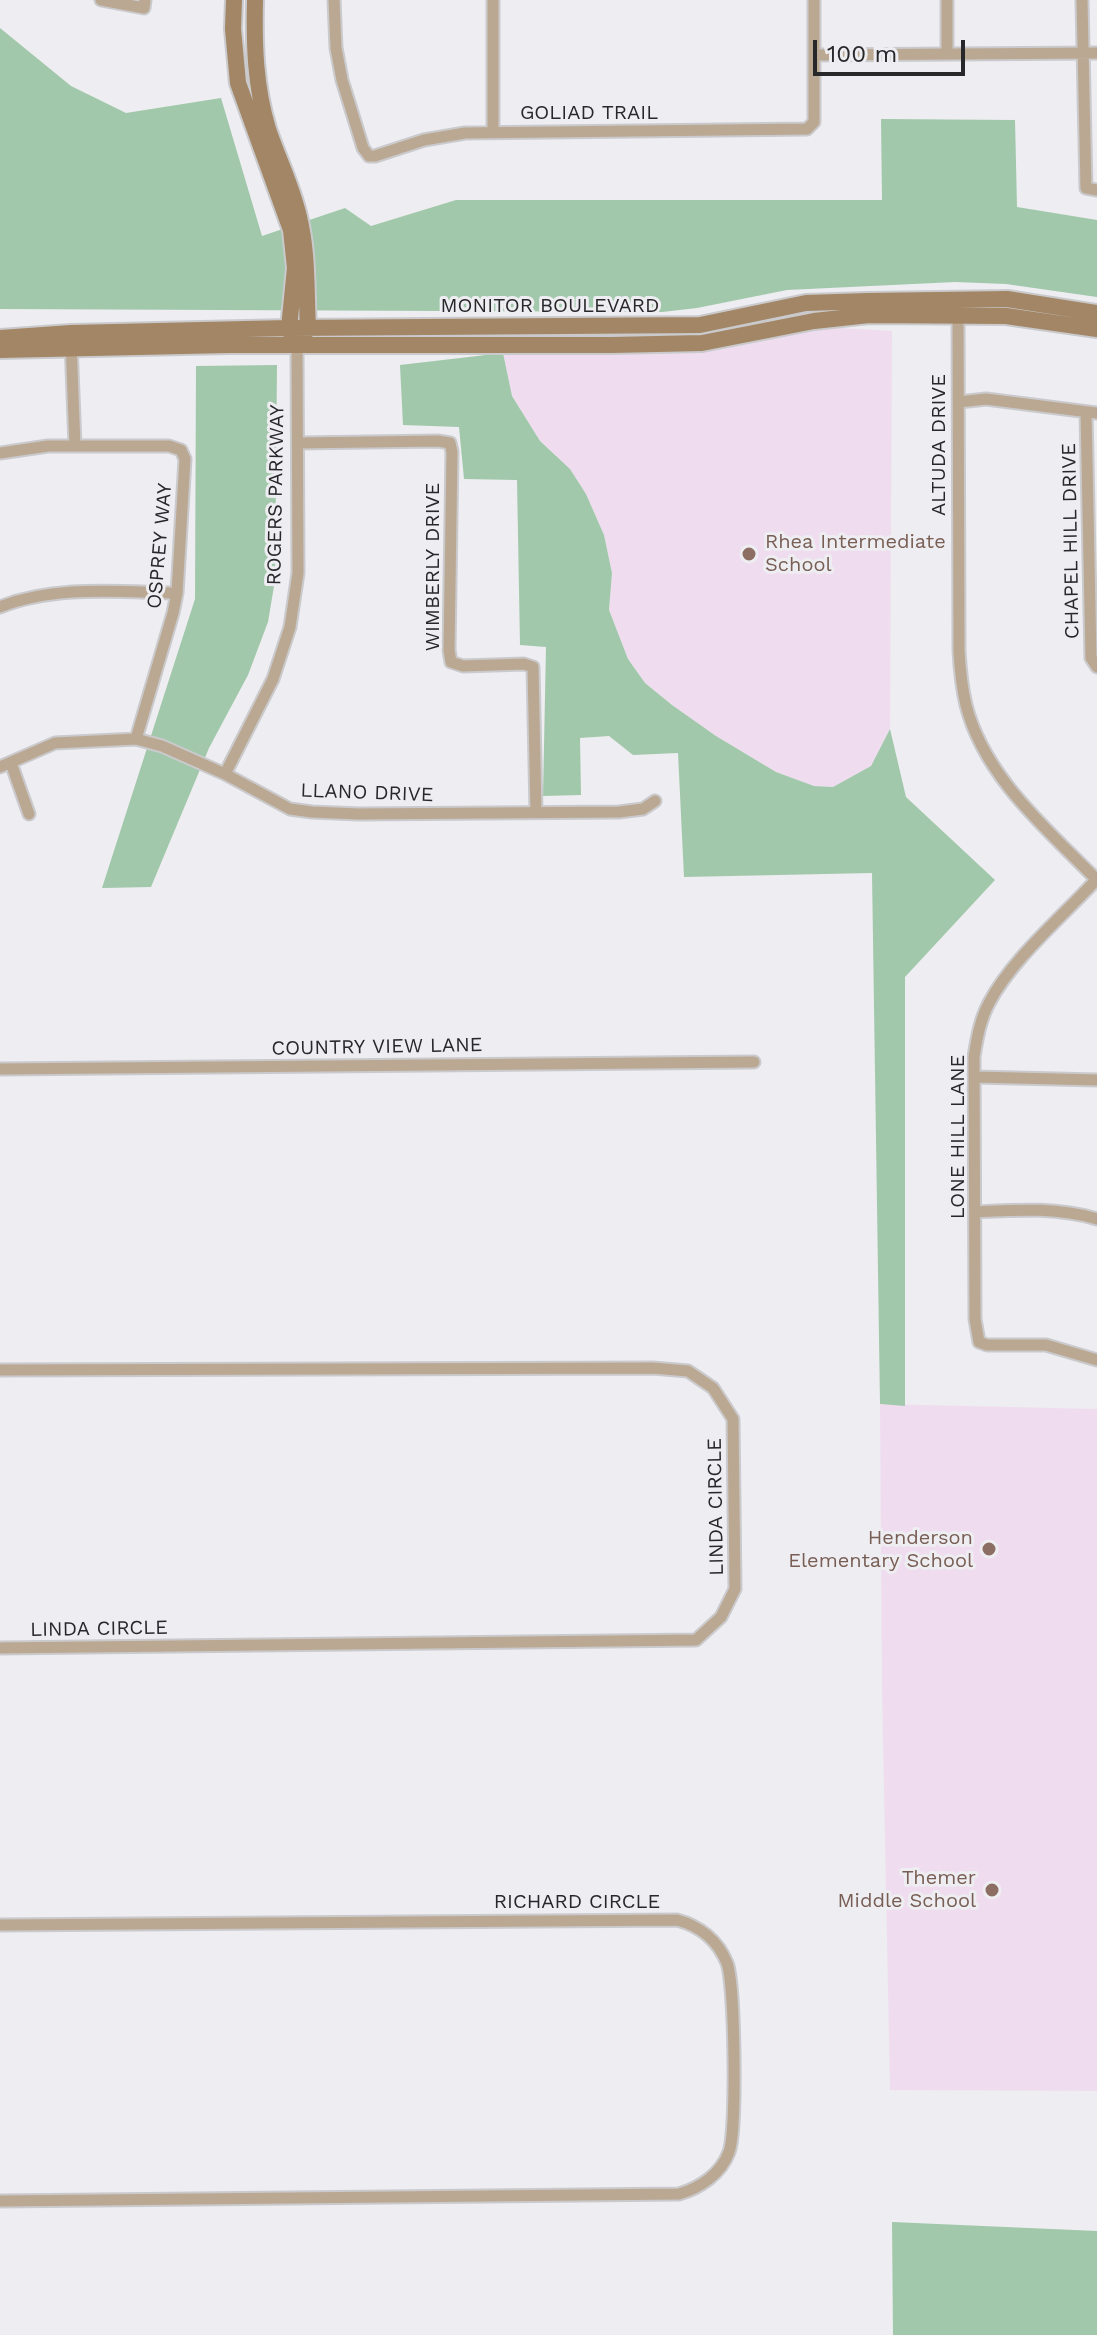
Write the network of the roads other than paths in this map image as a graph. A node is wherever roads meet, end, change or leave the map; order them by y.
1 (101, 0) edge
2 (234, 0) edge
3 (255, 0) edge
4 (334, 0) edge
5 (493, 0) edge
6 (814, 0) edge
7 (947, 0) edge
8 (1082, 0) edge
9 (144, 4) edge
10 (947, 53) junction
11 (1097, 53) edge
12 (1082, 54) junction
13 (814, 55) junction
14 (493, 132) junction
15 (1091, 189) edge
16 (958, 308) junction
17 (1097, 313) edge
18 (289, 328) junction
19 (308, 328) junction
20 (1097, 329) edge
21 (0, 338) edge
22 (71, 340) junction
23 (297, 347) junction
24 (0, 350) edge
25 (959, 402) junction
26 (1092, 413) edge
27 (298, 443) junction
28 (75, 446) junction
29 (0, 453) edge
30 (177, 593) junction
31 (0, 607) edge
32 (1097, 667) edge
33 (136, 739) junction
34 (6, 765) edge
35 (225, 774) junction
36 (655, 801) dead end
37 (536, 812) junction
38 (29, 814) dead end
39 (1097, 880) edge
40 (754, 1062) dead end
41 (0, 1069) edge
42 (975, 1077) junction
43 (1097, 1080) edge
44 (975, 1212) junction
45 (1097, 1219) edge
46 (1097, 1360) edge
47 (0, 1370) edge
48 (0, 1648) edge
49 (0, 1925) edge
50 (0, 2201) edge

1 - 9 street
2 - 18 street, ROGERS PARKWAY
3 - 19 street
4 - 14 street, GOLIAD TRAIL
5 - 14 street
6 - 13 street
7 - 10 street
8 - 12 street
10 - 12 street
10 - 13 street
11 - 12 street
12 - 15 street
13 - 14 street, GOLIAD TRAIL
16 - 17 street, MONITOR BOULEVARD
16 - 19 street, MONITOR BOULEVARD
16 - 20 street, MONITOR BOULEVARD
16 - 23 street, MONITOR BOULEVARD
16 - 25 street, ALTUDA DRIVE
18 - 19 street, MONITOR BOULEVARD
18 - 22 street, MONITOR BOULEVARD
18 - 23 street, ROGERS PARKWAY
19 - 23 street
21 - 22 street, MONITOR BOULEVARD
22 - 23 street, MONITOR BOULEVARD
22 - 24 street, MONITOR BOULEVARD
22 - 28 street
23 - 27 street, ROGERS PARKWAY
25 - 26 street
25 - 39 street, ALTUDA DRIVE
26 - 32 street, CHAPEL HILL DRIVE
27 - 35 street, ROGERS PARKWAY
27 - 37 street, WIMBERLY DRIVE
28 - 29 street
28 - 30 street, OSPREY WAY
30 - 31 street
30 - 33 street, OSPREY WAY
33 - 34 street, LLANO DRIVE
33 - 35 street, LLANO DRIVE
34 - 38 street
35 - 37 street, LLANO DRIVE
36 - 37 street, LLANO DRIVE
39 - 42 street, LONE HILL LANE
40 - 41 street, COUNTRY VIEW LANE
42 - 43 street
42 - 44 street, LONE HILL LANE
44 - 45 street
44 - 46 street, LONE HILL LANE
47 - 48 street, LINDA CIRCLE
49 - 50 street, RICHARD CIRCLE

